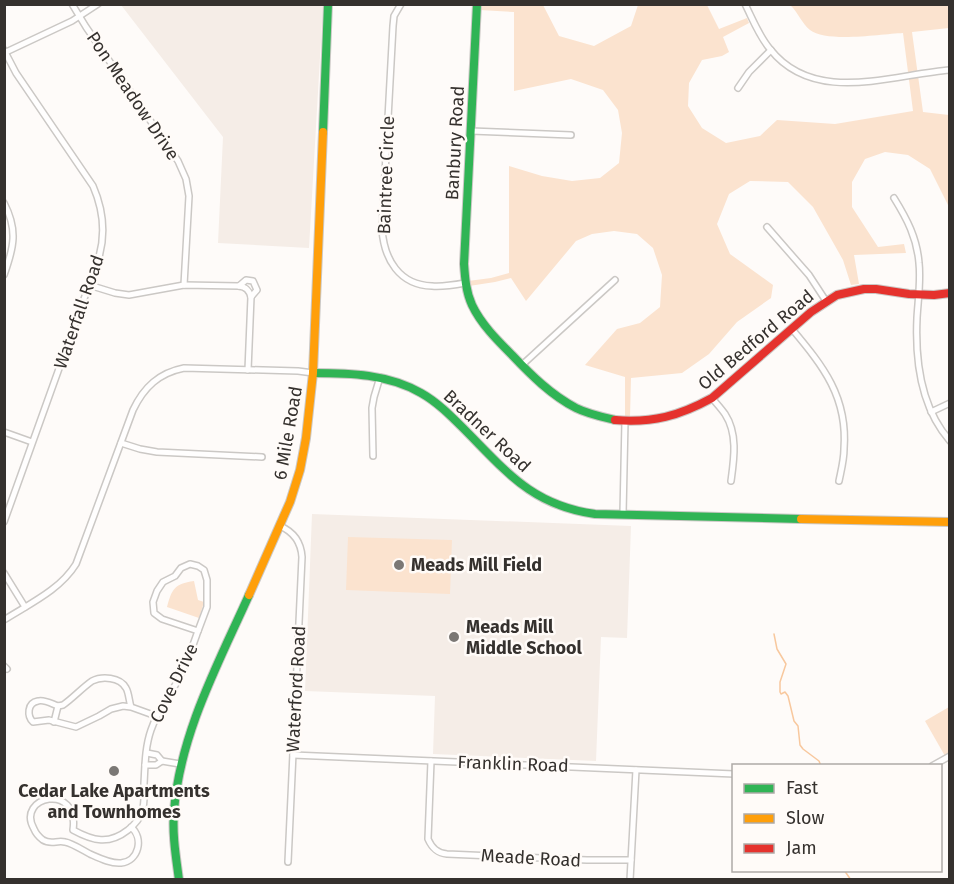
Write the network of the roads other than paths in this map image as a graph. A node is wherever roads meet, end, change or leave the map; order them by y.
1 (72, 4) edge
2 (98, 4) edge
3 (328, 4) edge
4 (401, 4) edge
5 (477, 4) edge
6 (746, 4) edge
7 (79, 16) junction
8 (771, 50) junction
9 (5, 52) edge
10 (950, 70) edge
11 (738, 88) dead end
12 (471, 131) junction
13 (571, 135) dead end
14 (894, 198) dead end
15 (4, 203) edge
16 (767, 227) dead end
17 (4, 274) edge
18 (615, 279) dead end
19 (465, 283) junction
20 (89, 285) junction
21 (184, 285) junction
22 (239, 286) junction
23 (950, 293) edge
24 (919, 294) junction
25 (251, 297) junction
26 (826, 301) junction
27 (792, 329) junction
28 (522, 365) junction
29 (248, 370) junction
30 (313, 373) junction
31 (380, 377) junction
32 (712, 398) junction
33 (950, 403) edge
34 (931, 412) junction
35 (625, 421) junction
36 (4, 432) edge
37 (950, 441) edge
38 (32, 442) junction
39 (121, 443) junction
40 (373, 456) dead end
41 (262, 457) dead end
42 (839, 481) dead end
43 (731, 482) dead end
44 (623, 514) junction
45 (4, 522) edge
46 (950, 522) edge
47 (280, 526) junction
48 (4, 573) edge
49 (25, 607) junction
50 (4, 620) edge
51 (198, 631) junction
52 (58, 706) junction
53 (131, 707) junction
54 (156, 716) junction
55 (54, 722) junction
56 (147, 753) junction
57 (293, 755) junction
58 (950, 756) edge
59 (162, 761) junction
60 (431, 761) junction
61 (180, 764) junction
62 (934, 764) edge
63 (145, 765) junction
64 (636, 770) junction
65 (732, 774) edge
66 (131, 827) junction
67 (73, 830) junction
68 (66, 842) junction
69 (631, 860) junction
70 (288, 862) dead end
71 (179, 879) edge
72 (630, 879) edge

1 - 7 street, Pon Meadow Drive
2 - 7 street
3 - 30 street, 6 Mile Road
4 - 19 street, Baintree Circle
5 - 12 street, Banbury Road
6 - 8 street
7 - 9 street
7 - 21 street, Pon Meadow Drive
8 - 10 street
8 - 11 street
9 - 20 street, Waterfall Road
12 - 13 street
12 - 19 street, Banbury Road
14 - 24 street
15 - 17 street
16 - 26 street
18 - 28 street
19 - 28 street, Old Bedford Road
20 - 21 street
20 - 38 street, Waterfall Road
21 - 22 street
22 - 25 street
22 - 25 street
23 - 24 street, Old Bedford Road
24 - 26 street, Old Bedford Road
24 - 34 street
25 - 29 street
26 - 27 street, Old Bedford Road
27 - 32 street, Old Bedford Road
27 - 42 street
28 - 35 street, Old Bedford Road
29 - 30 street, Bradner Road
29 - 39 street, Bradner Road
30 - 31 street, Bradner Road
30 - 47 street, 6 Mile Road
31 - 40 street
31 - 44 street, Bradner Road
32 - 35 street, Old Bedford Road
32 - 43 street
33 - 34 street
34 - 37 street
35 - 44 street
36 - 38 street
38 - 45 street, Waterfall Road
39 - 41 street
39 - 49 street, Bradner Road
44 - 46 street, Bradner Road
47 - 57 street, Waterford Road
47 - 61 street, 6 Mile Road
48 - 49 street
49 - 50 street, Bradner Road
51 - 51 street, Cove Drive
51 - 54 street, Cove Drive
52 - 53 street
52 - 55 street
52 - 55 street
53 - 54 street
53 - 55 street
54 - 56 street, Cove Drive
56 - 59 street
56 - 63 street, Cove Drive
57 - 60 street, Franklin Road
57 - 70 street, Waterford Road
58 - 62 street
59 - 61 street
59 - 63 street
60 - 64 street, Franklin Road
60 - 69 street, Meade Road
61 - 71 street, 6 Mile Road
63 - 66 street, Cove Drive
64 - 65 street, Franklin Road
64 - 69 street
66 - 67 street
66 - 68 street
67 - 68 street
67 - 68 street
69 - 72 street

